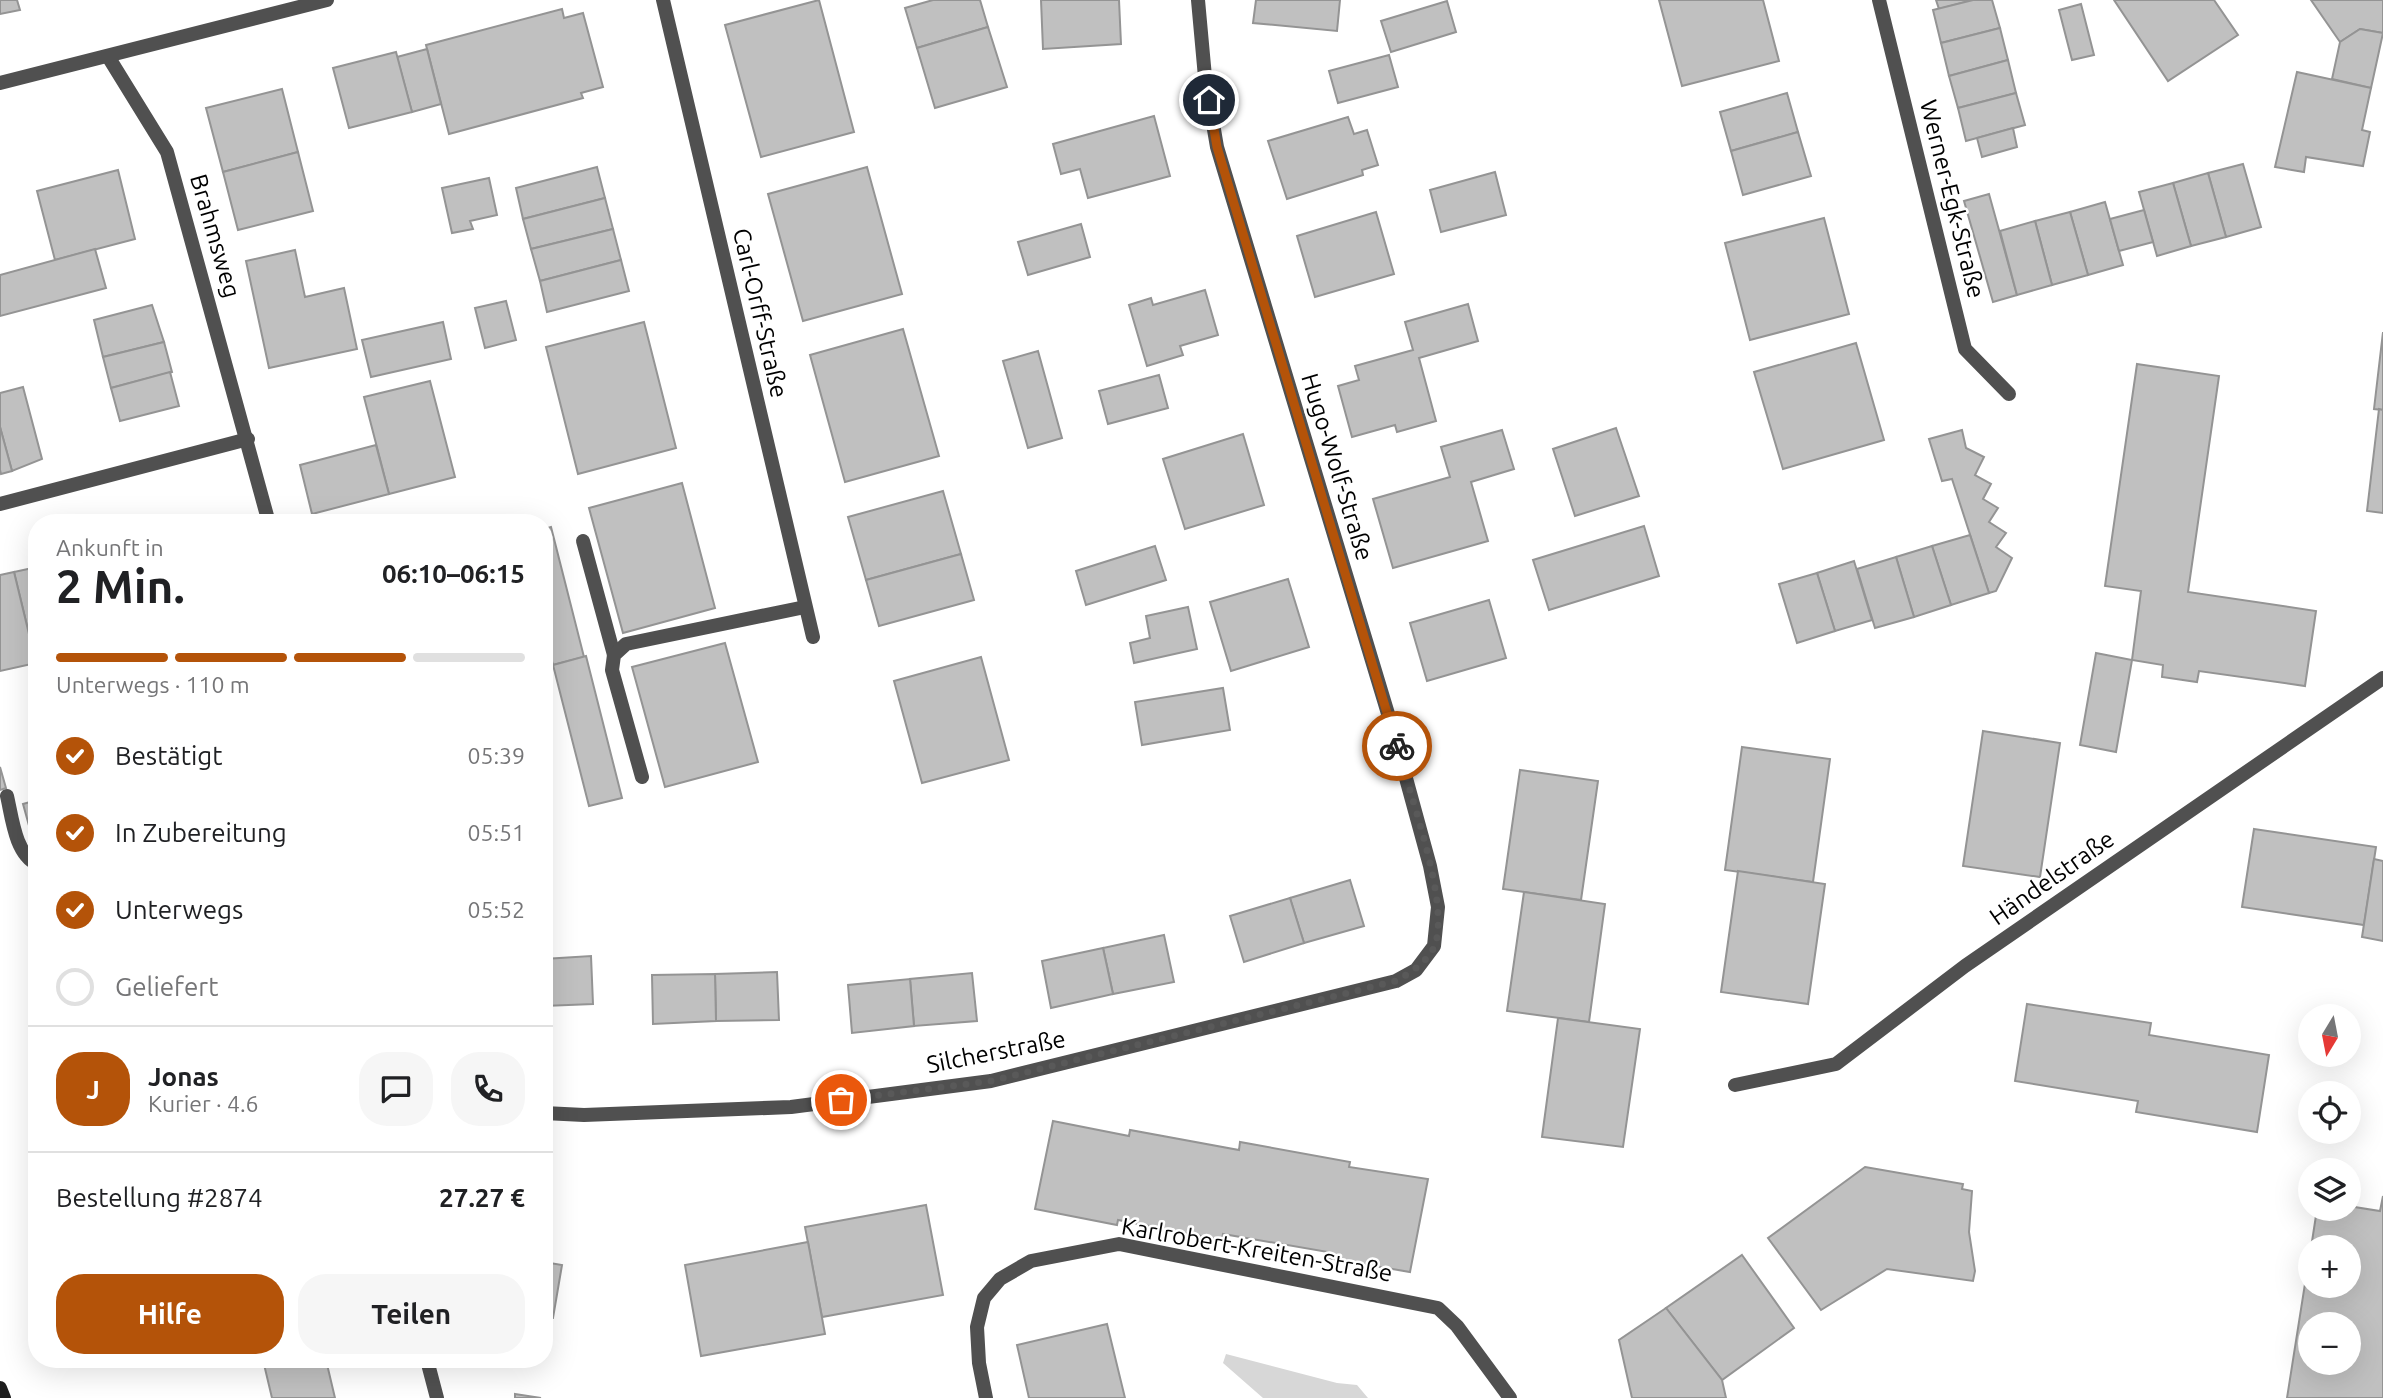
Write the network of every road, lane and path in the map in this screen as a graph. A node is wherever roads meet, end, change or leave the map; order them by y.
1 (327, 0) edge
2 (663, 0) edge
3 (1198, 0) edge
4 (1879, 0) edge
5 (109, 58) junction
6 (0, 83) edge
7 (2009, 394) dead end
8 (248, 439) junction
9 (0, 504) edge
10 (267, 514) edge
11 (583, 541) dead end
12 (805, 607) junction
13 (813, 637) dead end
14 (614, 654) junction
15 (2383, 678) edge
16 (642, 777) dead end
17 (7, 796) dead end
18 (28, 858) edge
19 (1434, 946) joint
20 (1735, 1085) dead end
21 (553, 1113) edge
22 (429, 1368) edge
23 (0, 1388) edge
24 (4, 1398) edge
25 (438, 1398) edge
26 (986, 1398) edge
27 (1510, 1398) edge

1 - 5 street
2 - 12 street, Carl-Orff-Straße
3 - 19 street, Hugo-Wolf-Straße
4 - 7 street, Werner-Egk-Straße
5 - 6 street
5 - 8 street, Brahmsweg
8 - 9 street
8 - 10 street, Brahmsweg
11 - 14 street
12 - 13 street, Carl-Orff-Straße
12 - 14 street
14 - 16 street
15 - 20 street, Händelstraße
17 - 18 street
19 - 21 street, Silcherstraße
22 - 25 street
23 - 24 main road
26 - 27 street, Karlrobert-Kreiten-Straße

